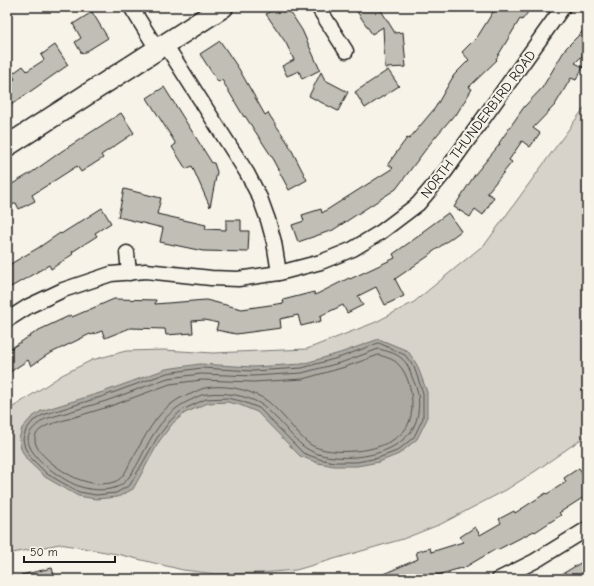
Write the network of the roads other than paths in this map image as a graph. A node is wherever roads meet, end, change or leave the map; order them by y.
1 (131, 7) edge
2 (222, 7) edge
3 (318, 7) edge
4 (563, 7) edge
5 (161, 47) junction
6 (346, 51) dead end
7 (7, 146) edge
8 (127, 253) dead end
9 (129, 273) junction
10 (279, 273) junction
11 (7, 320) edge
12 (587, 529) edge
13 (499, 579) edge

1 - 5 street
2 - 5 street
3 - 6 street
4 - 10 street, NORTH THUNDERBIRD ROAD
5 - 7 street
5 - 10 street
8 - 9 street
9 - 10 street, NORTH THUNDERBIRD ROAD
9 - 11 street, NORTH THUNDERBIRD ROAD
12 - 13 street

